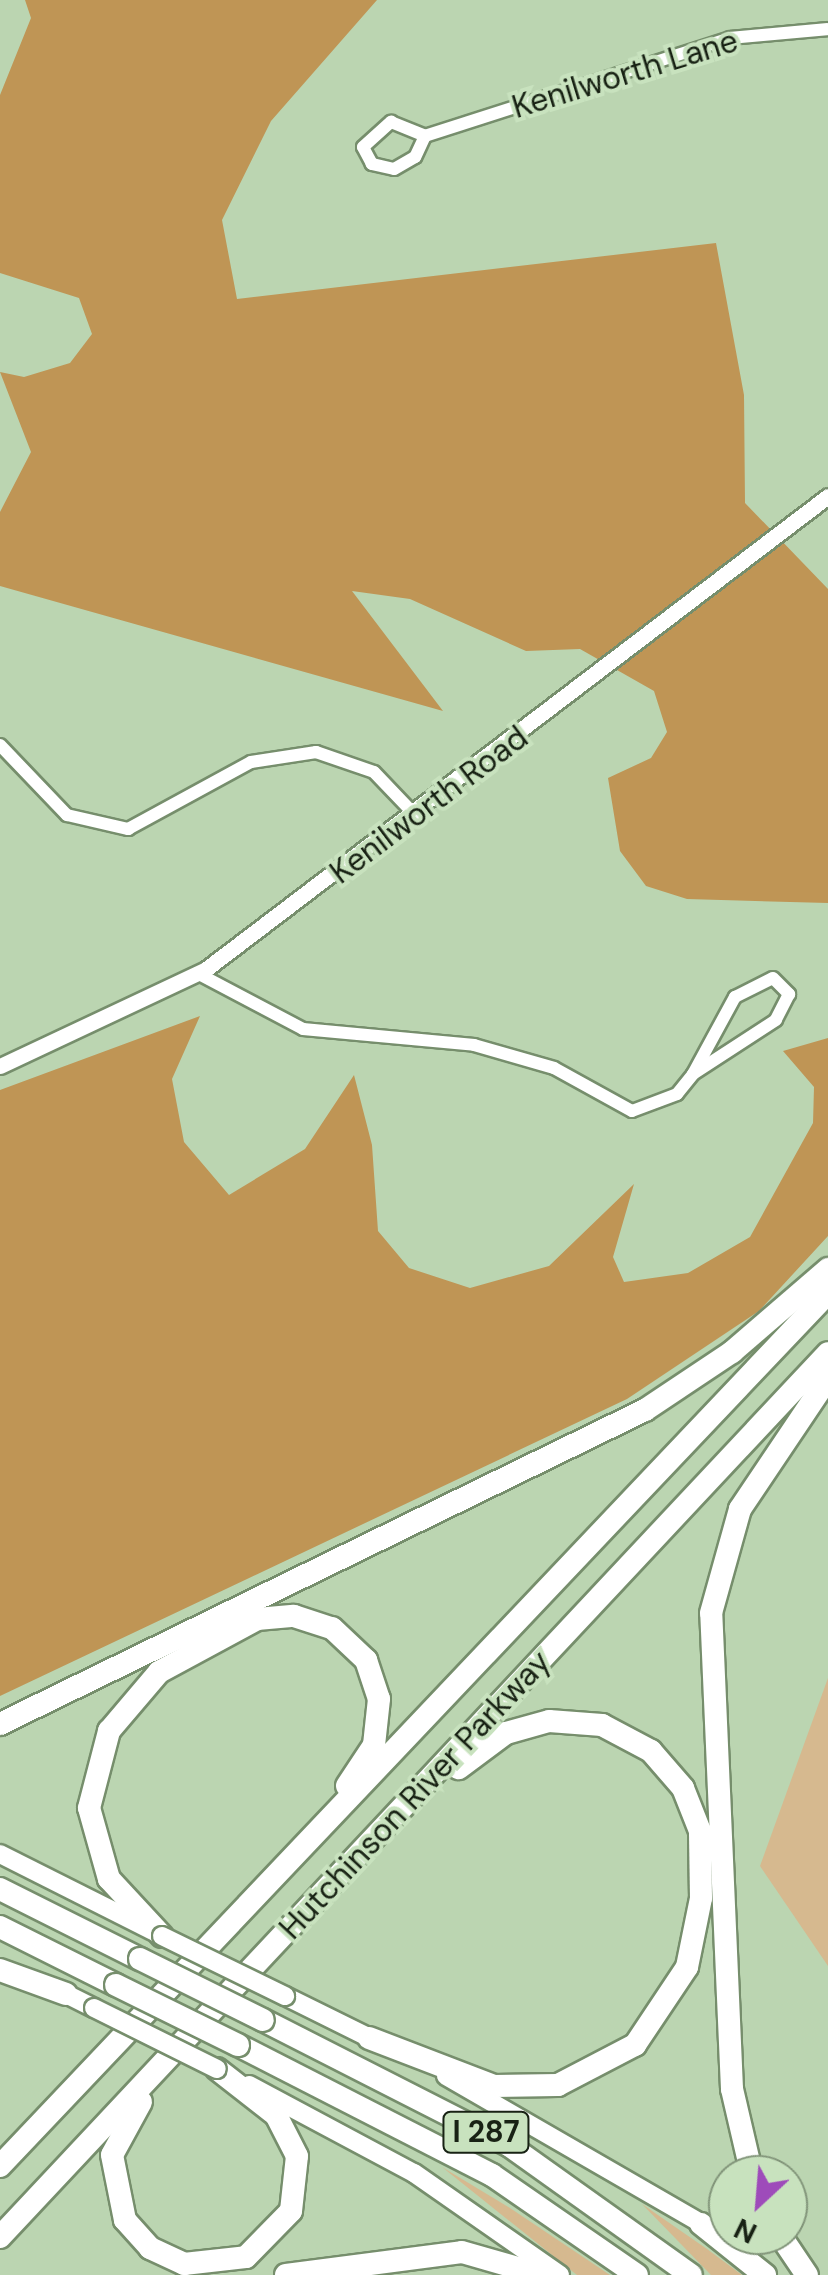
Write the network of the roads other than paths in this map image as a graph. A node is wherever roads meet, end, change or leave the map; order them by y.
1 (828, 29) edge
2 (425, 136) junction
3 (828, 496) edge
4 (0, 745) edge
5 (416, 816) junction
6 (197, 973) junction
7 (0, 1066) edge
8 (693, 1074) junction
9 (828, 1269) edge
10 (828, 1293) edge
11 (828, 1352) edge
12 (828, 1378) edge
13 (0, 1724) edge
14 (365, 1848) junction
15 (0, 1854) edge
16 (280, 1871) junction
17 (0, 1890) edge
18 (0, 1927) edge
19 (162, 1936) junction
20 (0, 1962) edge
21 (0, 1970) edge
22 (66, 1994) junction
23 (188, 2034) junction
24 (369, 2038) junction
25 (217, 2069) junction
26 (79, 2081) junction
27 (0, 2147) edge
28 (747, 2155) edge
29 (0, 2166) edge
30 (41, 2190) junction
31 (701, 2224) junction
32 (0, 2228) edge
33 (0, 2237) edge
34 (286, 2275) edge
35 (542, 2275) edge
36 (560, 2275) edge
37 (638, 2275) edge
38 (690, 2275) edge
39 (766, 2275) edge
40 (780, 2275) edge

1 - 2 street, Kenilworth Lane
2 - 2 street, Kenilworth Lane
3 - 5 street, Kenilworth Road
4 - 5 street
5 - 6 street, Kenilworth Road
6 - 7 street, Kenilworth Road
6 - 8 street
8 - 8 street
9 - 13 highway
10 - 16 highway, Hutchinson River Parkway
11 - 14 highway, Hutchinson River Parkway
12 - 28 highway
14 - 23 highway, Hutchinson River Parkway
14 - 24 highway
15 - 19 main road
16 - 19 highway
16 - 26 highway, Hutchinson River Parkway
17 - 38 highway, I 287, bridge
18 - 37 highway, I 287, bridge
19 - 24 main road, bridge
20 - 22 main road
21 - 22 highway
22 - 25 main road, bridge
23 - 25 highway
23 - 30 highway, Hutchinson River Parkway
24 - 31 main road
25 - 36 main road
26 - 27 highway
26 - 29 highway, Hutchinson River Parkway
30 - 32 highway
30 - 33 highway, Hutchinson River Parkway
31 - 39 highway
31 - 40 main road
34 - 35 highway

